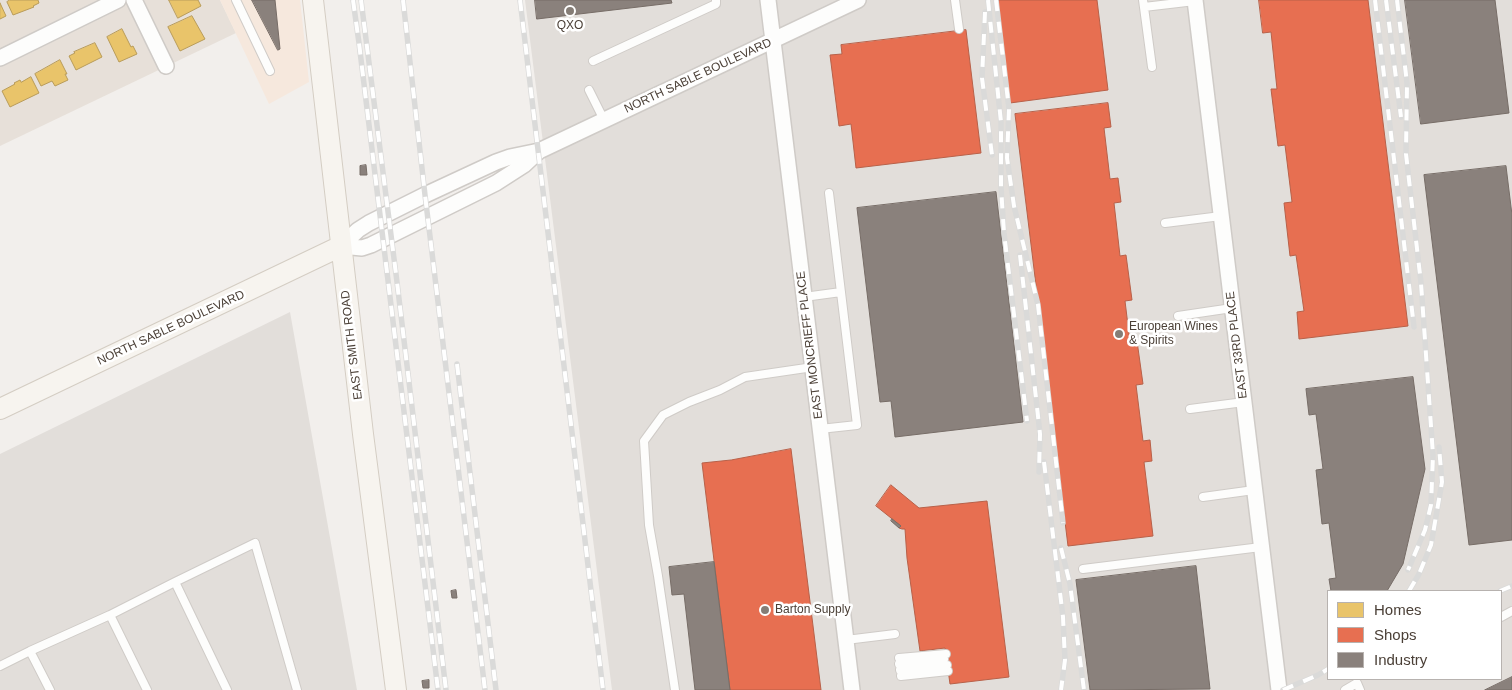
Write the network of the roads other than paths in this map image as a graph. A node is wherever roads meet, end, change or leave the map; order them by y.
1 (118, 0) edge
2 (134, 0) edge
3 (236, 0) edge
4 (313, 0) edge
5 (716, 0) edge
6 (768, 0) edge
7 (858, 0) edge
8 (955, 0) edge
9 (1195, 1) edge
10 (1144, 4) edge
11 (959, 29) dead end
12 (773, 40) junction
13 (0, 58) edge
14 (593, 61) dead end
15 (166, 66) dead end
16 (1152, 66) dead end
17 (270, 71) dead end
18 (589, 90) dead end
19 (604, 120) junction
20 (539, 151) junction
21 (829, 193) dead end
22 (1221, 216) junction
23 (1165, 222) dead end
24 (341, 246) junction
25 (841, 292) junction
26 (804, 297) junction
27 (1232, 308) junction
28 (1178, 316) dead end
29 (813, 367) junction
30 (1244, 402) junction
31 (0, 409) edge
32 (1190, 409) dead end
33 (820, 429) junction
34 (1254, 490) junction
35 (1203, 497) dead end
36 (1261, 547) junction
37 (1083, 569) dead end
38 (174, 582) junction
39 (110, 615) junction
40 (895, 634) dead end
41 (846, 640) junction
42 (30, 651) junction
43 (0, 666) edge
44 (900, 667) joint
45 (50, 690) edge
46 (147, 690) edge
47 (227, 690) edge
48 (297, 690) edge
49 (396, 690) edge
50 (675, 690) edge
51 (852, 690) edge
52 (1279, 690) edge
53 (1345, 690) edge
54 (1360, 690) edge

1 - 13 street
2 - 15 street
3 - 17 lane
4 - 24 street, EAST SMITH ROAD
5 - 14 lane
6 - 12 street, EAST MONCRIEFF PLACE
7 - 12 street, NORTH SABLE BOULEVARD
8 - 11 lane
9 - 10 lane
9 - 22 street, EAST 33RD PLACE
10 - 16 lane
12 - 19 street, NORTH SABLE BOULEVARD
12 - 26 street, EAST MONCRIEFF PLACE
18 - 19 lane
19 - 20 street, NORTH SABLE BOULEVARD
20 - 24 street, NORTH SABLE BOULEVARD
20 - 24 street, NORTH SABLE BOULEVARD
21 - 25 lane
22 - 23 lane
22 - 27 street, EAST 33RD PLACE
24 - 31 street, NORTH SABLE BOULEVARD
24 - 49 street, EAST SMITH ROAD
25 - 26 lane
25 - 33 lane
26 - 29 street, EAST MONCRIEFF PLACE
27 - 28 lane
27 - 30 street, EAST 33RD PLACE
29 - 33 street, EAST MONCRIEFF PLACE
29 - 50 lane
30 - 32 lane
30 - 34 street, EAST 33RD PLACE
33 - 41 street, EAST MONCRIEFF PLACE
34 - 35 lane
34 - 36 street, EAST 33RD PLACE
36 - 37 lane
36 - 52 street, EAST 33RD PLACE
38 - 39 lane
38 - 47 lane
38 - 48 lane
39 - 42 lane
39 - 46 lane
40 - 41 lane
41 - 51 street, EAST MONCRIEFF PLACE
42 - 43 lane
42 - 45 lane
44 - 44 lane
53 - 54 lane

